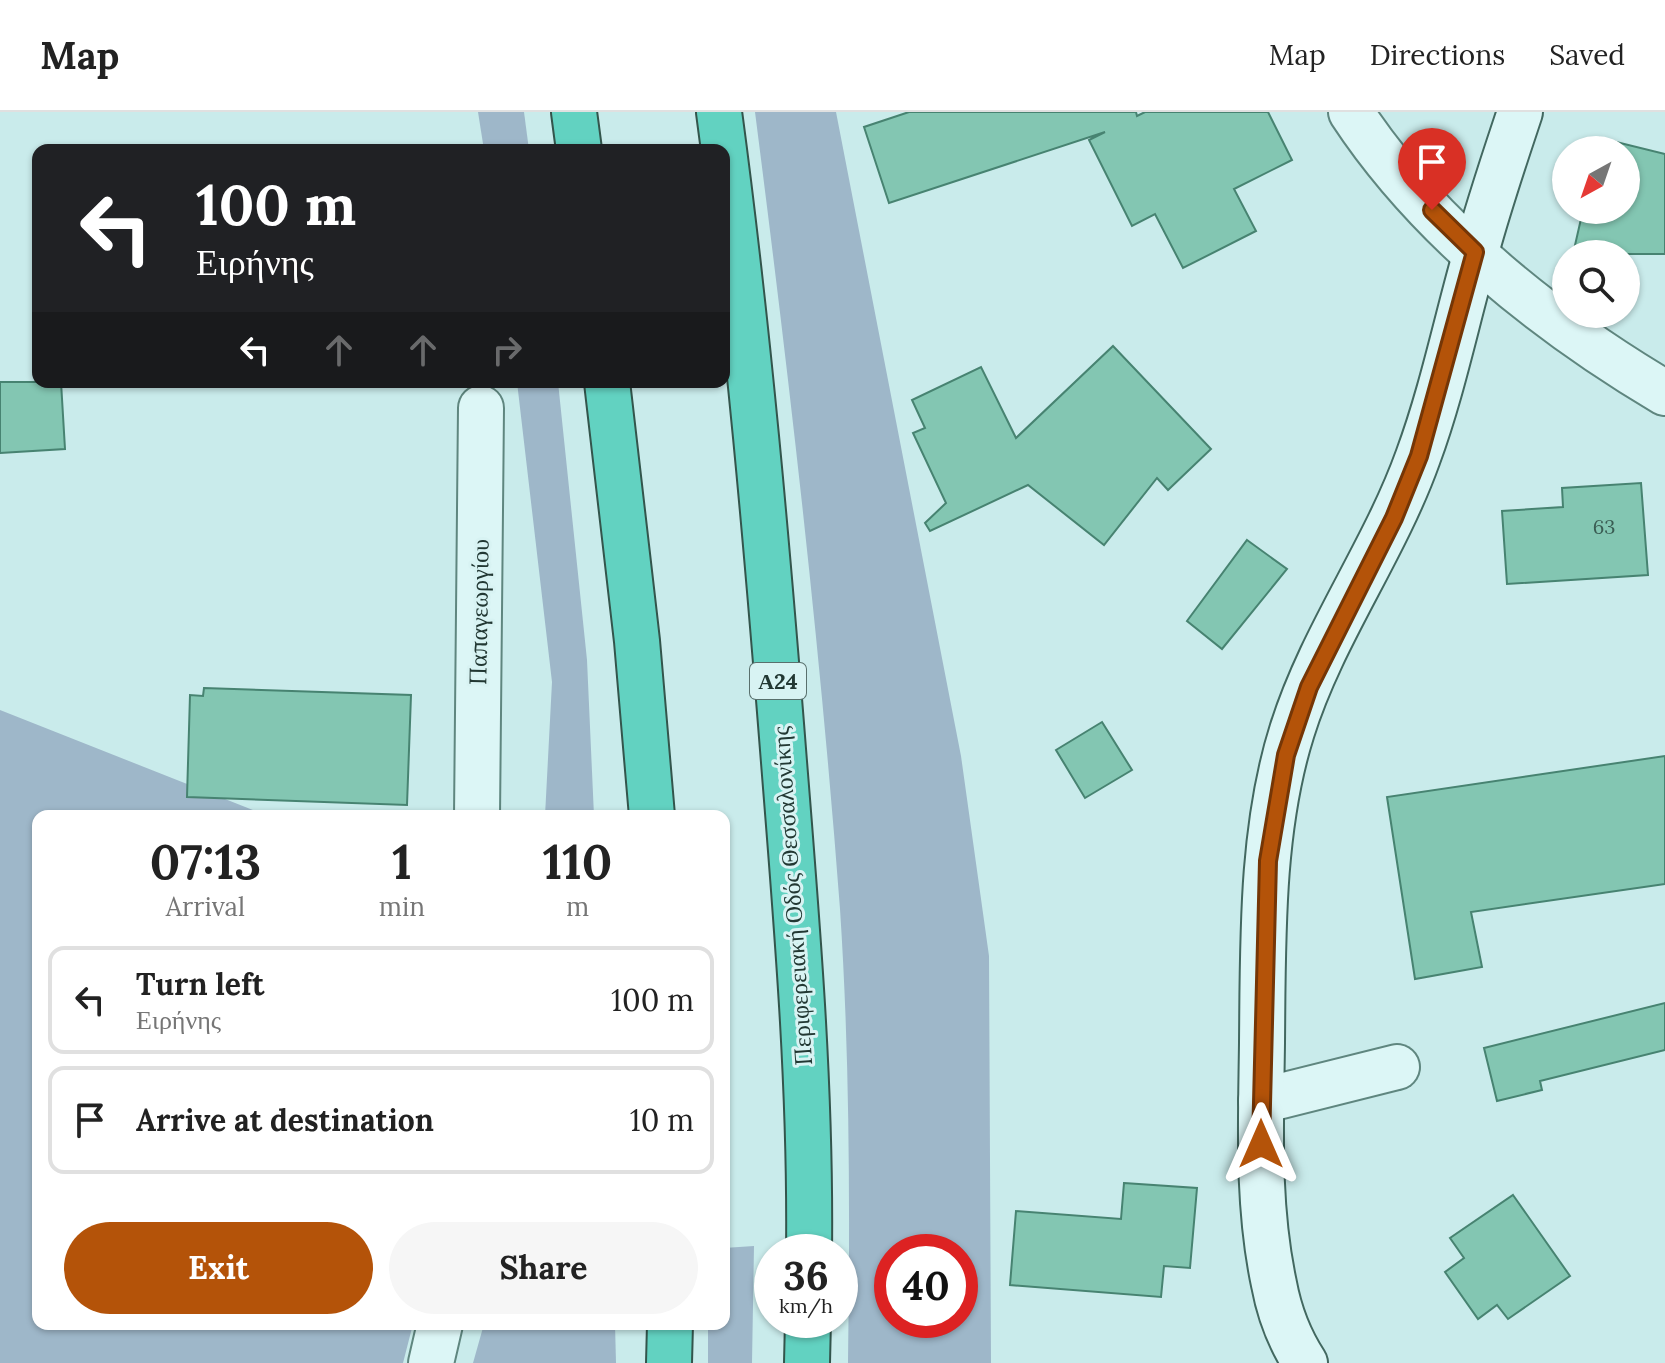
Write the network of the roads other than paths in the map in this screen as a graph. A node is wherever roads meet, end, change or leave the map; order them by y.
1 (574, 112) edge
2 (719, 112) edge
3 (1351, 112) edge
4 (1520, 112) edge
5 (578, 144) edge
6 (723, 144) edge
7 (730, 194) edge
8 (1475, 252) junction
9 (608, 388) edge
10 (1665, 393) edge
11 (481, 408) dead end
12 (477, 810) edge
13 (651, 810) edge
14 (1397, 1067) dead end
15 (1261, 1101) junction
16 (808, 1234) edge
17 (439, 1330) edge
18 (670, 1330) edge
19 (808, 1338) edge
20 (431, 1363) edge
21 (669, 1363) edge
22 (807, 1363) edge
23 (1305, 1363) edge

1 - 5 highway
2 - 6 highway, Περιφερειακή Οδός Θεσσαλονίκης / Α24
3 - 8 street
4 - 8 street
7 - 16 highway, Περιφερειακή Οδός Θεσσαλονίκης / Α24
8 - 10 street
8 - 15 street
9 - 13 highway
11 - 12 street, Παπαγεωργίου
14 - 15 street
15 - 23 street
17 - 20 street
18 - 21 highway
19 - 22 highway

